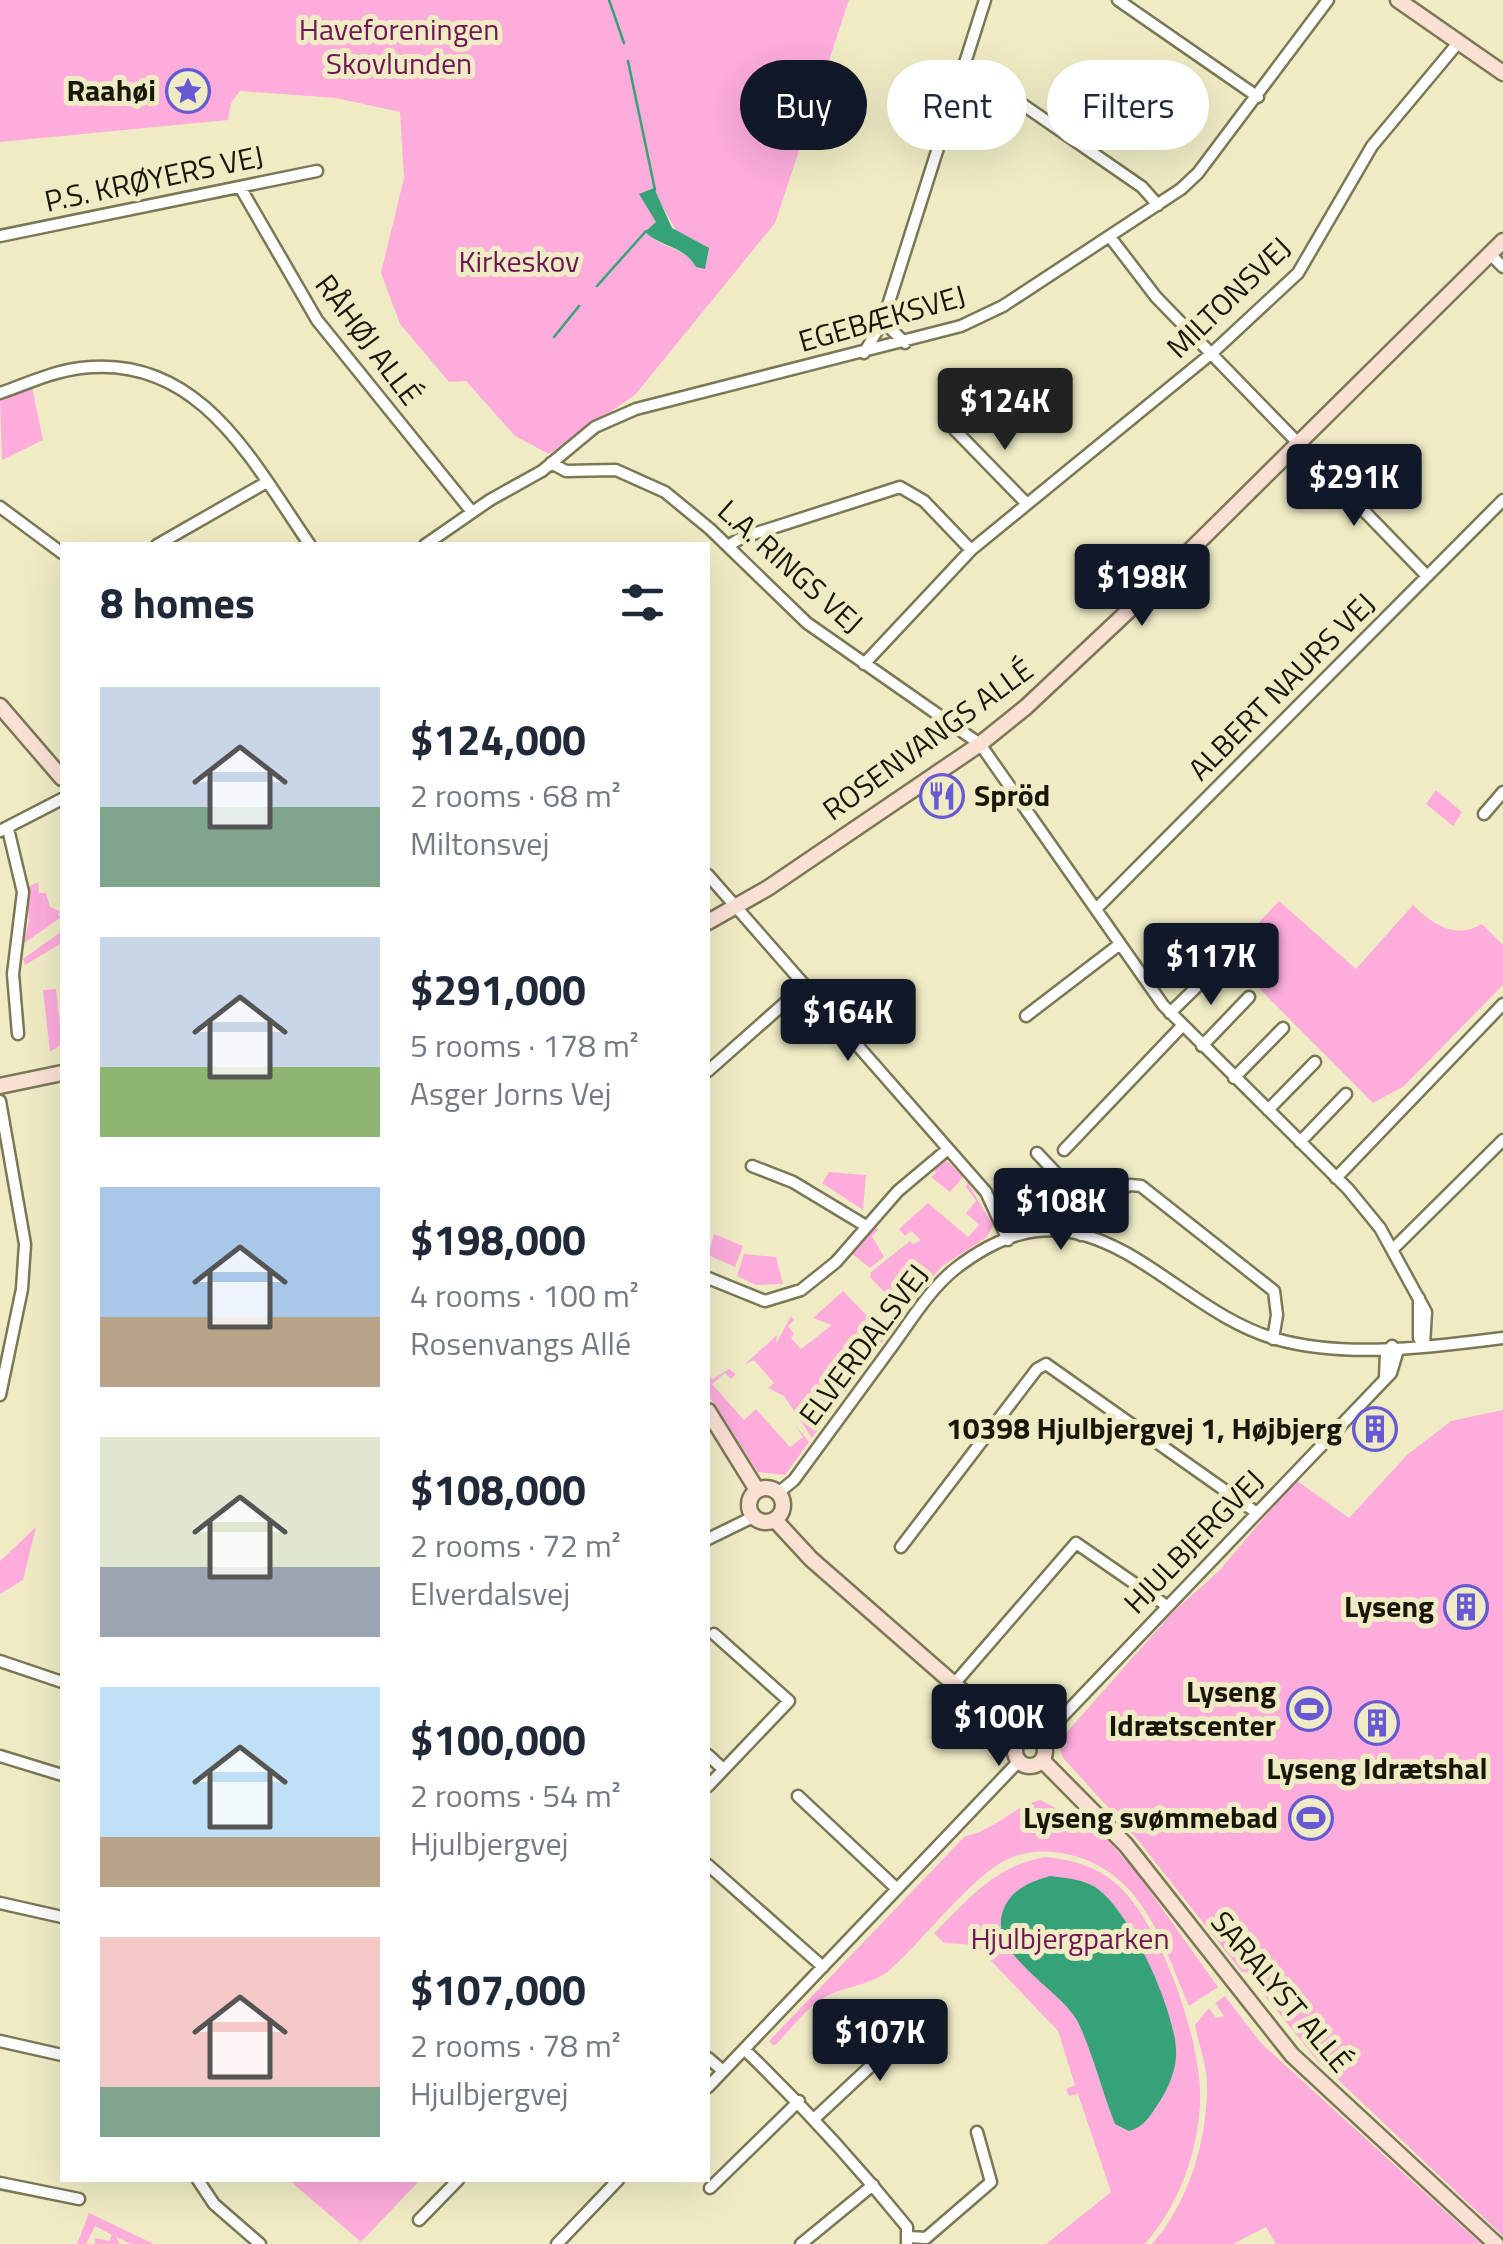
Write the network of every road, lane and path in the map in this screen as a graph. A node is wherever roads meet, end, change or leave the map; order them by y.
1 (985, 0) edge
2 (1118, 0) edge
3 (1328, 0) edge
4 (1398, 0) edge
5 (1458, 43) junction
6 (965, 60) edge
7 (1503, 74) edge
8 (1258, 96) junction
9 (1027, 108) edge
10 (937, 150) edge
11 (317, 171) dead end
12 (240, 187) junction
13 (1158, 205) junction
14 (0, 236) edge
15 (1110, 237) junction
16 (1503, 241) edge
17 (1490, 254) junction
18 (1503, 266) edge
19 (883, 321) junction
20 (905, 344) junction
21 (1212, 353) junction
22 (863, 354) junction
23 (0, 393) edge
24 (954, 430) dead end
25 (1303, 449) junction
26 (550, 463) junction
27 (267, 482) junction
28 (1503, 500) edge
29 (1028, 504) junction
30 (0, 507) edge
31 (472, 512) junction
32 (162, 542) edge
33 (308, 542) edge
34 (430, 542) edge
35 (728, 546) junction
36 (971, 550) junction
37 (60, 552) edge
38 (1428, 576) junction
39 (864, 664) junction
40 (0, 706) edge
41 (980, 744) junction
42 (60, 776) edge
43 (1503, 792) edge
44 (60, 799) edge
45 (1484, 814) dead end
46 (4, 829) edge
47 (710, 877) edge
48 (736, 907) junction
49 (1096, 909) junction
50 (710, 921) edge
51 (1120, 944) junction
52 (1219, 965) dead end
53 (806, 984) junction
54 (1250, 997) dead end
55 (1503, 1004) edge
56 (1170, 1014) junction
57 (1026, 1016) dead end
58 (1182, 1026) junction
59 (1283, 1028) dead end
60 (18, 1034) dead end
61 (1202, 1046) junction
62 (1315, 1062) dead end
63 (710, 1069) edge
64 (60, 1073) edge
65 (1234, 1078) junction
66 (0, 1086) edge
67 (1346, 1094) dead end
68 (0, 1101) edge
69 (1268, 1110) junction
70 (1503, 1140) edge
71 (1300, 1142) junction
72 (948, 1149) junction
73 (1064, 1150) dead end
74 (1037, 1153) dead end
75 (752, 1166) dead end
76 (1336, 1178) junction
77 (866, 1226) junction
78 (1060, 1233) junction
79 (1081, 1235) junction
80 (1008, 1240) junction
81 (1394, 1248) junction
82 (710, 1279) edge
83 (1503, 1338) edge
84 (1273, 1339) junction
85 (1424, 1344) junction
86 (1392, 1346) junction
87 (0, 1395) edge
88 (710, 1414) edge
89 (757, 1490) junction
90 (778, 1493) junction
91 (1257, 1513) junction
92 (753, 1517) junction
93 (775, 1520) junction
94 (710, 1537) edge
95 (901, 1547) dead end
96 (1167, 1606) junction
97 (714, 1634) dead end
98 (0, 1660) edge
99 (60, 1681) edge
100 (954, 1684) junction
101 (1040, 1740) junction
102 (1019, 1741) junction
103 (0, 1756) edge
104 (710, 1757) edge
105 (1042, 1760) junction
106 (1019, 1761) junction
107 (723, 1769) junction
108 (60, 1774) edge
109 (710, 1784) edge
110 (798, 1796) dead end
111 (710, 1867) edge
112 (897, 1889) junction
113 (0, 1904) edge
114 (60, 1917) edge
115 (822, 1967) junction
116 (919, 2020) dead end
117 (0, 2042) edge
118 (744, 2049) junction
119 (60, 2054) edge
120 (710, 2060) edge
121 (723, 2071) junction
122 (710, 2085) edge
123 (799, 2102) junction
124 (814, 2119) junction
125 (977, 2132) dead end
126 (0, 2182) edge
127 (199, 2182) edge
128 (456, 2182) edge
129 (598, 2182) edge
130 (616, 2182) edge
131 (873, 2185) junction
132 (710, 2188) dead end
133 (608, 2191) junction
134 (79, 2199) dead end
135 (419, 2220) dead end
136 (908, 2240) edge
137 (260, 2244) edge
138 (557, 2244) edge
139 (802, 2244) edge
140 (1496, 2244) edge

1 - 6 street
2 - 8 street
3 - 8 street, EGEBÆKSVEJ
4 - 5 street
5 - 7 street
5 - 21 street, MILTONSVEJ
8 - 13 street, EGEBÆKSVEJ
9 - 13 street
10 - 19 street
11 - 12 street, P.S. KRØYERS VEJ
12 - 14 street, P.S. KRØYERS VEJ
12 - 31 street, RÅHØJ ALLÉ
13 - 15 street, EGEBÆKSVEJ
15 - 20 street, EGEBÆKSVEJ
15 - 21 street
16 - 17 street, ROSENVANGS ALLÉ
17 - 18 street
17 - 25 street, ROSENVANGS ALLÉ
19 - 20 street
19 - 22 street
20 - 22 street, EGEBÆKSVEJ
21 - 25 street
21 - 29 street, MILTONSVEJ
22 - 26 street, EGEBÆKSVEJ
23 - 27 street
24 - 29 street
25 - 38 street
25 - 41 street, ROSENVANGS ALLÉ
26 - 31 street, EGEBÆKSVEJ
26 - 35 street, L.A. RINGS VEJ
27 - 32 street
27 - 33 street
28 - 38 street, ALBERT NAURS VEJ
29 - 36 street, MILTONSVEJ
30 - 37 street
31 - 34 street, EGEBÆKSVEJ
35 - 36 street
35 - 39 street, L.A. RINGS VEJ
36 - 39 street, MILTONSVEJ
38 - 49 street, ALBERT NAURS VEJ
39 - 41 street, L.A. RINGS VEJ
40 - 42 street
41 - 48 street, ROSENVANGS ALLÉ
41 - 49 street, L.A. RINGS VEJ
43 - 45 street
44 - 46 street
46 - 60 street
47 - 48 street
48 - 50 street, ROSENVANGS ALLÉ
48 - 53 street
49 - 51 street, L.A. RINGS VEJ
51 - 56 street, L.A. RINGS VEJ
51 - 57 street
52 - 56 street
53 - 63 street
53 - 72 street
54 - 61 street
55 - 76 street
56 - 58 street, L.A. RINGS VEJ
58 - 61 street, L.A. RINGS VEJ
58 - 73 street
59 - 65 street
61 - 65 street, L.A. RINGS VEJ
62 - 69 street
64 - 66 street
65 - 69 street, L.A. RINGS VEJ
67 - 71 street
68 - 87 street
69 - 71 street, L.A. RINGS VEJ
70 - 81 street
71 - 76 street, L.A. RINGS VEJ
72 - 77 street
72 - 80 street
74 - 78 street
75 - 77 street
76 - 81 street, L.A. RINGS VEJ
77 - 82 street
78 - 79 street, ELVERDALSVEJ
78 - 80 street, ELVERDALSVEJ
79 - 84 street, ELVERDALSVEJ
79 - 84 street
80 - 90 street, ELVERDALSVEJ
81 - 85 street, L.A. RINGS VEJ
83 - 85 street, ELVERDALSVEJ
84 - 86 street, ELVERDALSVEJ
85 - 86 street, ELVERDALSVEJ
86 - 91 street, HJULBJERGVEJ
88 - 89 street
89 - 90 street
89 - 92 street
90 - 93 street
91 - 95 street
91 - 96 street, HJULBJERGVEJ
92 - 93 street
92 - 94 street
93 - 100 street
96 - 100 street
96 - 101 street, HJULBJERGVEJ
97 - 107 street
98 - 99 street
100 - 102 street
101 - 102 street
101 - 105 street
102 - 106 street
103 - 108 street
104 - 107 street
105 - 106 street
105 - 140 street, SARALYST ALLÉ
106 - 112 street
107 - 109 street
110 - 112 street
111 - 115 street
112 - 115 street
113 - 114 street
115 - 118 street
116 - 124 street
117 - 119 street
118 - 121 street
118 - 123 street
120 - 121 street
121 - 122 street
123 - 124 street
123 - 132 street
124 - 131 street
125 - 136 street
126 - 134 street
127 - 137 street
128 - 135 street
129 - 133 street
130 - 133 street
131 - 136 street
131 - 139 street
133 - 138 street

